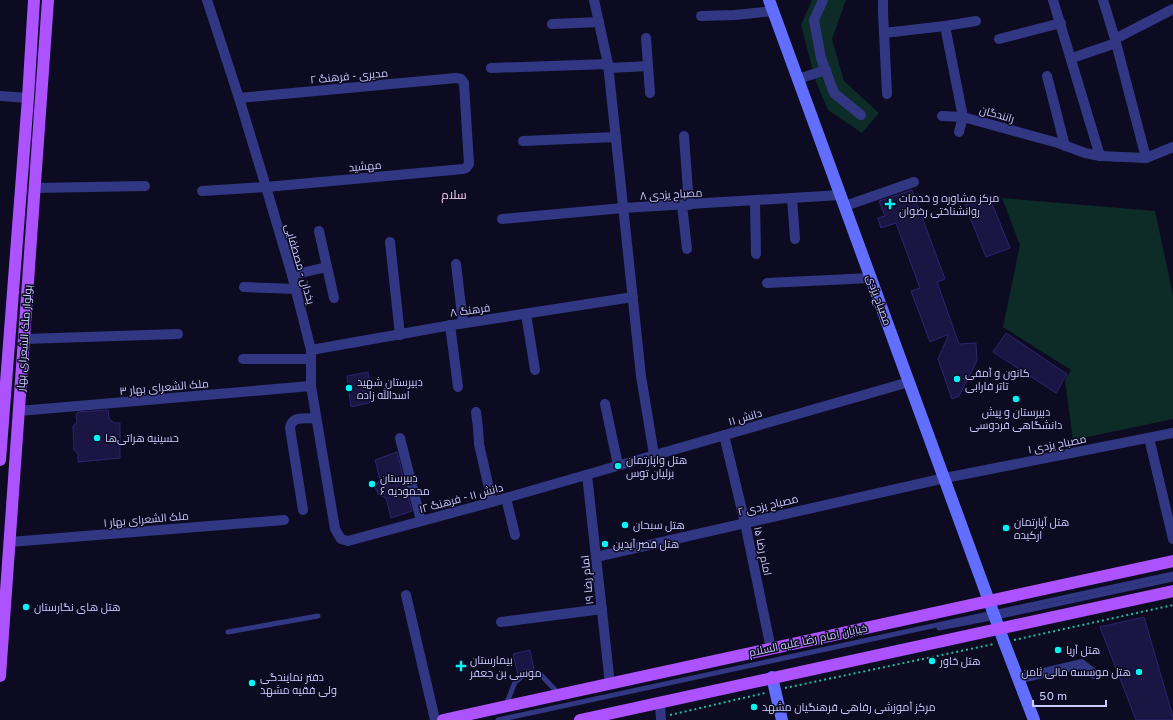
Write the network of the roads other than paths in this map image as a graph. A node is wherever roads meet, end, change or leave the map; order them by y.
1 (34, 0) edge
2 (48, 0) edge
3 (207, 0) edge
4 (594, 0) edge
5 (823, 0) edge
6 (884, 0) edge
7 (1053, 0) edge
8 (1103, 0) edge
9 (771, 6) edge
10 (1173, 8) edge
11 (701, 16) dead end
12 (976, 21) dead end
13 (599, 22) junction
14 (1061, 23) junction
15 (552, 24) dead end
16 (945, 26) junction
17 (884, 33) junction
18 (646, 38) dead end
19 (999, 39) dead end
20 (1115, 41) junction
21 (1072, 58) junction
22 (608, 66) junction
23 (648, 66) junction
24 (491, 68) dead end
25 (826, 70) junction
26 (1047, 76) dead end
27 (798, 79) junction
28 (650, 93) dead end
29 (887, 94) dead end
30 (0, 96) edge
31 (28, 98) junction
32 (239, 98) junction
33 (861, 115) dead end
34 (942, 116) dead end
35 (963, 117) junction
36 (959, 132) dead end
37 (684, 136) dead end
38 (616, 137) junction
39 (523, 141) dead end
40 (1065, 146) junction
41 (1173, 147) edge
42 (1100, 156) junction
43 (1146, 158) junction
44 (466, 168) joint
45 (914, 182) dead end
46 (145, 186) dead end
47 (35, 188) junction
48 (266, 188) junction
49 (202, 191) dead end
50 (792, 198) junction
51 (755, 200) junction
52 (843, 201) junction
53 (686, 205) junction
54 (624, 208) junction
55 (502, 219) dead end
56 (319, 231) dead end
57 (795, 239) dead end
58 (390, 242) dead end
59 (687, 249) dead end
60 (756, 254) dead end
61 (456, 264) dead end
62 (327, 267) junction
63 (292, 276) junction
64 (871, 278) junction
65 (767, 283) dead end
66 (244, 287) dead end
67 (296, 289) junction
68 (633, 297) junction
69 (334, 298) dead end
70 (526, 314) junction
71 (462, 324) junction
72 (450, 326) junction
73 (4, 334) edge
74 (178, 334) dead end
75 (400, 335) junction
76 (24, 339) junction
77 (311, 354) junction
78 (244, 359) dead end
79 (535, 370) dead end
80 (910, 382) junction
81 (311, 386) junction
82 (458, 388) dead end
83 (605, 404) dead end
84 (19, 411) junction
85 (476, 412) dead end
86 (316, 418) junction
87 (1173, 432) edge
88 (724, 435) junction
89 (400, 438) dead end
90 (1148, 438) junction
91 (654, 455) junction
92 (0, 460) edge
93 (618, 466) junction
94 (587, 474) junction
95 (945, 478) junction
96 (506, 498) junction
97 (492, 502) junction
98 (303, 510) dead end
99 (284, 520) dead end
100 (421, 521) junction
101 (745, 523) junction
102 (515, 535) dead end
103 (342, 539) joint
104 (1173, 539) edge
105 (10, 542) junction
106 (596, 557) junction
107 (1173, 561) edge
108 (1173, 574) edge
109 (1173, 579) edge
110 (1173, 591) edge
111 (406, 595) dead end
112 (990, 601) junction
113 (602, 609) junction
114 (995, 615) junction
115 (318, 616) dead end
116 (501, 622) dead end
117 (1000, 630) junction
118 (228, 632) dead end
119 (771, 649) junction
120 (1, 655) edge
121 (1094, 674) dead end
122 (0, 676) edge
123 (772, 677) junction
124 (1018, 679) junction
125 (610, 684) junction
126 (560, 695) junction
127 (660, 703) junction
128 (506, 706) junction
129 (661, 718) edge
130 (435, 720) edge
131 (443, 720) edge
132 (498, 720) edge
133 (514, 720) edge
134 (580, 720) edge
135 (782, 720) edge
136 (1034, 720) edge

1 - 31 main road, بولوار ملک الشعرای بهار
2 - 47 main road, بولوار ملک الشعرای بهار
3 - 32 street, یخدان - مصطفایی
4 - 13 street
5 - 25 street
6 - 17 street
7 - 14 street
8 - 20 street
9 - 11 street
9 - 27 main road, مصباح یزدی
10 - 20 street
12 - 16 street
13 - 15 street
13 - 22 street
14 - 19 street
14 - 21 street
16 - 17 street
16 - 35 street, رانندگان
17 - 29 street
18 - 23 street
20 - 21 street
20 - 43 street
21 - 42 street
22 - 23 street
22 - 24 street
22 - 38 street
23 - 28 street
25 - 27 street
25 - 33 street
26 - 40 street
27 - 52 main road, مصباح یزدی
30 - 31 street
31 - 73 main road, بولوار ملک الشعرای بهار
32 - 44 street, مدیری - فرهنگ ۲
32 - 48 street, یخدان - مصطفایی
34 - 35 street
35 - 36 street
35 - 40 street, رانندگان
37 - 53 street
38 - 39 street
38 - 54 street
40 - 42 street, رانندگان
41 - 43 street, رانندگان
42 - 43 street, رانندگان
44 - 48 street, مهشید
45 - 52 street, مصباح یزدی ۸
46 - 47 street
47 - 76 main road, بولوار ملک الشعرای بهار
48 - 49 street, مهشید
48 - 63 street, یخدان - مصطفایی
50 - 51 street, مصباح یزدی ۸
50 - 52 street, مصباح یزدی ۸
50 - 57 street
51 - 53 street, مصباح یزدی ۸
51 - 60 street
52 - 64 main road, مصباح یزدی
53 - 54 street, مصباح یزدی ۸
53 - 59 street
54 - 55 street, مصباح یزدی ۸
54 - 68 street
56 - 62 street
58 - 75 street
61 - 71 street
62 - 63 street
62 - 69 street
63 - 67 street, یخدان - مصطفایی
64 - 65 street
64 - 80 main road, مصباح یزدی
66 - 67 street
67 - 77 street, یخدان - مصطفایی
68 - 70 street, فرهنگ ۸
68 - 91 street
70 - 71 street, فرهنگ ۸
70 - 79 street
71 - 72 street, فرهنگ ۸
72 - 75 street, فرهنگ ۸
72 - 82 street
73 - 92 main road, بولوار ملک الشعرای بهار
74 - 76 street
75 - 77 street, فرهنگ ۸
76 - 84 main road, بولوار ملک الشعرای بهار
77 - 78 street, فرهنگ ۸
77 - 81 street, یخدان - مصطفایی
80 - 88 street, دانش ۱۱
80 - 95 main road, مصباح یزدی
81 - 84 street, ملک الشعرای بهار ۳
81 - 86 street, یخدان - مصطفایی
83 - 93 street
84 - 105 main road, بولوار ملک الشعرای بهار
85 - 97 street
86 - 98 street
86 - 103 street, یخدان - مصطفایی
87 - 90 street, مصباح یزدی ۱
88 - 91 street, دانش ۱۱
88 - 101 street, امام رضا ۱۵
89 - 100 street
90 - 95 street, مصباح یزدی ۱
90 - 104 street
91 - 93 street, دانش ۱۱
93 - 94 street, دانش ۱۱
94 - 96 street, دانش ۱۱ - فرهنگ ۱۲
94 - 106 street, امام رضا ۱۹
95 - 101 street, مصباح یزدی ۲
95 - 112 main road, مصباح یزدی
96 - 97 street, دانش ۱۱ - فرهنگ ۱۲
96 - 102 street
97 - 100 street, دانش ۱۱ - فرهنگ ۱۲
99 - 105 street, ملک الشعرای بهار ۱
100 - 103 street, دانش ۱۱ - فرهنگ ۱۲
101 - 106 street, مصباح یزدی ۲
101 - 119 street, امام رضا ۱۵
105 - 120 main road, بولوار ملک الشعرای بهار
106 - 113 street, امام رضا ۱۹
107 - 112 main road, خیابان امام رضا علیه السلام
108 - 114 lane
109 - 114 lane
110 - 117 main road
111 - 130 street
112 - 114 main road, مصباح یزدی
112 - 119 main road, خیابان امام رضا علیه السلام
113 - 116 street
113 - 125 street, امام رضا ۱۹
114 - 117 main road, مصباح یزدی
114 - 132 lane
114 - 133 lane
115 - 118 lane
117 - 123 main road
117 - 124 main road, مصباح یزدی
119 - 125 main road, خیابان امام رضا علیه السلام
120 - 122 main road, بولوار ملک الشعرای بهار
121 - 124 street
123 - 127 main road
123 - 135 main road
124 - 136 main road, مصباح یزدی
125 - 126 main road, خیابان امام رضا علیه السلام
126 - 128 main road, خیابان امام رضا علیه السلام
126 - 128 lane
127 - 129 street
127 - 134 main road
128 - 131 main road, خیابان امام رضا علیه السلام

